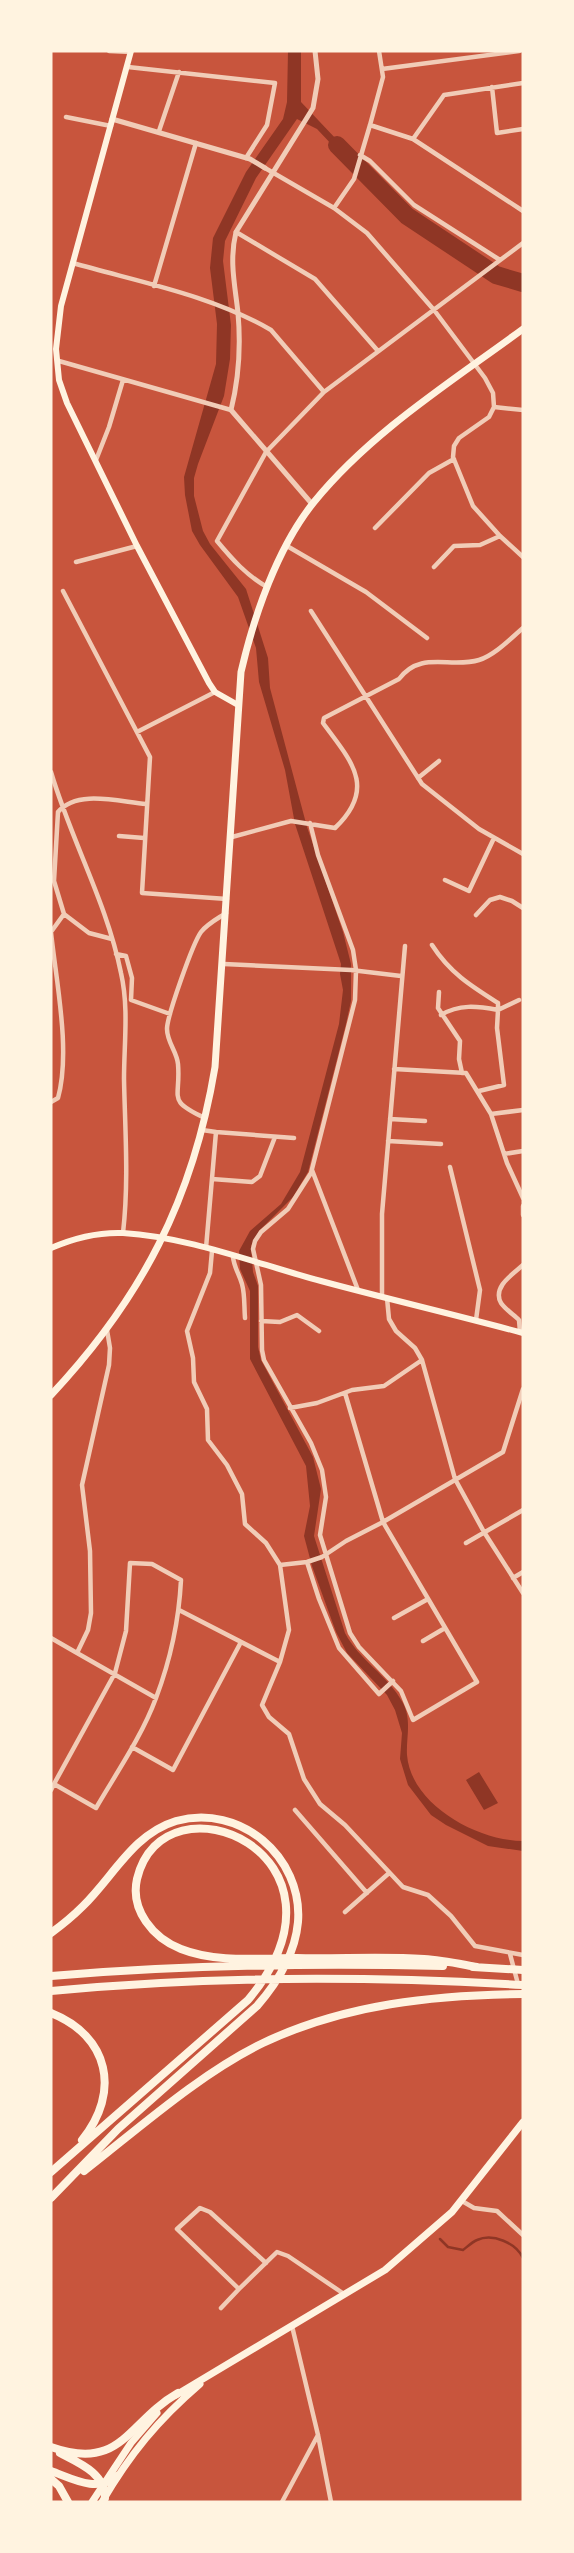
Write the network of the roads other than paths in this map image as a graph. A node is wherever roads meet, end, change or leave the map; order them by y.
1 (109, 51) edge
2 (315, 51) edge
3 (379, 51) edge
4 (519, 51) edge
5 (131, 52) edge
6 (128, 67) junction
7 (382, 69) junction
8 (179, 72) junction
9 (523, 83) edge
10 (492, 87) junction
11 (66, 117) dead end
12 (112, 123) junction
13 (370, 125) junction
14 (523, 129) edge
15 (159, 131) junction
16 (413, 139) junction
17 (196, 143) junction
18 (360, 157) junction
19 (248, 159) junction
20 (265, 168) joint
21 (272, 172) junction
22 (334, 208) junction
23 (523, 211) edge
24 (236, 232) junction
25 (523, 243) edge
26 (73, 262) junction
27 (498, 262) junction
28 (154, 286) junction
29 (434, 310) junction
30 (235, 312) junction
31 (523, 329) edge
32 (378, 351) junction
33 (59, 361) junction
34 (475, 364) junction
35 (123, 380) junction
36 (324, 392) junction
37 (494, 407) junction
38 (523, 410) edge
39 (231, 411) junction
40 (266, 452) junction
41 (454, 459) junction
42 (95, 461) junction
43 (312, 504) junction
44 (375, 528) dead end
45 (500, 536) junction
46 (137, 546) junction
47 (287, 546) junction
48 (523, 557) edge
49 (76, 562) dead end
50 (434, 567) dead end
51 (267, 587) junction
52 (63, 591) dead end
53 (311, 611) dead end
54 (523, 628) edge
55 (427, 638) dead end
56 (215, 692) junction
57 (365, 697) junction
58 (238, 705) junction
59 (137, 732) junction
60 (439, 761) dead end
61 (51, 772) edge
62 (418, 778) junction
63 (146, 804) junction
64 (61, 808) junction
65 (308, 823) junction
66 (119, 836) dead end
67 (232, 837) junction
68 (144, 838) junction
69 (494, 838) junction
70 (523, 854) edge
71 (445, 880) dead end
72 (228, 899) junction
73 (523, 908) edge
74 (227, 913) junction
75 (64, 914) junction
76 (475, 915) dead end
77 (51, 932) edge
78 (112, 939) junction
79 (432, 945) dead end
80 (405, 946) dead end
81 (116, 954) junction
82 (224, 964) junction
83 (354, 970) junction
84 (401, 976) junction
85 (439, 992) dead end
86 (519, 1000) dead end
87 (498, 1010) junction
88 (170, 1014) junction
89 (441, 1014) junction
90 (394, 1069) junction
91 (462, 1073) junction
92 (478, 1091) junction
93 (51, 1101) edge
94 (523, 1110) edge
95 (491, 1114) junction
96 (205, 1118) junction
97 (390, 1119) junction
98 (425, 1121) dead end
99 (202, 1130) junction
100 (216, 1132) junction
101 (275, 1137) junction
102 (294, 1138) dead end
103 (388, 1140) junction
104 (441, 1144) dead end
105 (523, 1151) edge
106 (504, 1154) junction
107 (450, 1167) dead end
108 (312, 1169) junction
109 (212, 1179) junction
110 (523, 1198) edge
111 (523, 1206) edge
112 (523, 1215) edge
113 (123, 1233) junction
114 (163, 1238) junction
115 (51, 1248) edge
116 (209, 1250) junction
117 (235, 1257) junction
118 (253, 1262) junction
119 (523, 1265) edge
120 (358, 1290) junction
121 (384, 1297) junction
122 (245, 1318) dead end
123 (476, 1320) junction
124 (261, 1321) junction
125 (107, 1330) junction
126 (318, 1331) dead end
127 (522, 1332) edge
128 (422, 1360) junction
129 (523, 1389) edge
130 (345, 1393) junction
131 (51, 1395) edge
132 (290, 1408) junction
133 (455, 1479) junction
134 (523, 1510) edge
135 (383, 1522) junction
136 (484, 1532) junction
137 (466, 1543) dead end
138 (323, 1556) junction
139 (308, 1561) junction
140 (281, 1565) junction
141 (523, 1572) edge
142 (513, 1578) junction
143 (523, 1593) edge
144 (428, 1599) junction
145 (180, 1610) junction
146 (394, 1618) dead end
147 (445, 1628) junction
148 (51, 1638) edge
149 (424, 1641) dead end
150 (241, 1642) junction
151 (77, 1653) junction
152 (280, 1662) junction
153 (115, 1673) junction
154 (392, 1682) junction
155 (156, 1698) junction
156 (132, 1747) junction
157 (54, 1784) junction
158 (51, 1790) edge
159 (295, 1810) dead end
160 (388, 1874) junction
161 (367, 1893) junction
162 (345, 1912) dead end
163 (51, 1933) edge
164 (510, 1954) junction
165 (523, 1955) edge
166 (477, 1967) junction
167 (523, 1970) edge
168 (51, 1976) edge
169 (523, 1985) edge
170 (51, 1991) edge
171 (523, 1994) edge
172 (523, 2001) edge
173 (51, 2013) edge
174 (523, 2122) edge
175 (53, 2170) edge
176 (60, 2190) junction
177 (51, 2198) edge
178 (461, 2201) junction
179 (523, 2235) edge
180 (266, 2263) junction
181 (239, 2289) junction
182 (345, 2295) junction
183 (221, 2308) dead end
184 (292, 2326) junction
185 (216, 2370) junction
186 (178, 2393) junction
187 (318, 2435) junction
188 (51, 2448) edge
189 (51, 2471) edge
190 (117, 2476) junction
191 (51, 2479) edge
192 (103, 2485) junction
193 (103, 2500) edge
194 (68, 2502) edge
195 (92, 2502) edge
196 (282, 2502) edge
197 (331, 2502) edge

1 - 5 street
2 - 21 street
3 - 7 street
4 - 7 street
5 - 6 main road
6 - 8 street
6 - 12 main road
7 - 13 street
8 - 15 street
8 - 19 street
9 - 10 street
10 - 14 street
10 - 16 street
11 - 12 street
12 - 15 street
12 - 26 main road
13 - 16 street
13 - 18 street
15 - 17 street
16 - 23 street
17 - 19 street
17 - 28 street
18 - 22 street
18 - 27 street
19 - 20 street
20 - 21 street
21 - 22 street
21 - 24 street
22 - 29 street
24 - 30 street
24 - 32 street
25 - 27 street
26 - 28 street
26 - 33 main road
27 - 29 street
28 - 30 street
29 - 32 street
29 - 34 street
30 - 36 street
30 - 39 street
31 - 34 highway
32 - 36 street
33 - 35 street
33 - 42 main road
34 - 37 street
34 - 43 highway
35 - 39 street
35 - 42 street
36 - 40 street
37 - 38 street
37 - 41 street
39 - 40 street
40 - 43 street
40 - 51 street
41 - 44 street
41 - 45 street
42 - 46 main road
43 - 47 highway
45 - 48 street
45 - 50 street
46 - 49 street
46 - 56 main road
47 - 51 highway
47 - 55 street
51 - 58 highway
52 - 59 street
53 - 57 street
54 - 57 street
56 - 58 main road
56 - 59 street
57 - 62 street
57 - 65 street
58 - 67 highway
59 - 63 street
60 - 62 street
61 - 64 street
62 - 69 street
63 - 64 street
63 - 68 street
64 - 75 street
64 - 78 street
65 - 67 street
65 - 83 street
66 - 68 street
67 - 72 highway
68 - 72 street
69 - 70 street
69 - 71 street
72 - 74 highway
73 - 76 street
74 - 82 highway
74 - 88 street
75 - 77 street
75 - 78 street
77 - 93 street
78 - 81 street
79 - 87 street
80 - 84 street
81 - 88 street
81 - 113 street
82 - 83 street
82 - 96 highway
83 - 84 street
83 - 108 street
84 - 90 street
85 - 89 street
86 - 87 street
87 - 89 street
87 - 92 street
88 - 96 street
89 - 91 street
90 - 91 street
90 - 97 street
91 - 92 street
92 - 95 street
94 - 95 street
95 - 106 street
96 - 99 highway
97 - 98 street
97 - 103 street
99 - 100 street
99 - 114 highway
100 - 101 street
100 - 109 street
101 - 102 street
101 - 109 street
103 - 104 street
103 - 121 street
105 - 106 street
106 - 110 street
107 - 123 street
108 - 118 street
108 - 120 street
109 - 116 street
111 - 112 street
113 - 114 main road
113 - 115 main road
114 - 116 main road
114 - 125 highway
116 - 117 main road
116 - 140 street
117 - 118 main road
117 - 122 street
118 - 120 main road
118 - 124 street
119 - 127 street
120 - 121 main road
121 - 123 main road
121 - 128 street
123 - 127 main road
124 - 126 street
124 - 132 street
125 - 131 highway
125 - 151 street
128 - 130 street
128 - 133 street
129 - 133 street
130 - 132 street
130 - 135 street
132 - 138 street
133 - 135 street
133 - 136 street
134 - 136 street
135 - 138 street
135 - 144 street
136 - 137 street
136 - 142 street
138 - 139 street
138 - 154 street
139 - 140 street
139 - 154 street
140 - 152 street
141 - 142 street
142 - 143 street
144 - 146 street
144 - 147 street
145 - 150 street
145 - 153 street
145 - 155 street
147 - 149 street
147 - 154 street
148 - 151 street
150 - 152 street
150 - 156 street
151 - 153 street
152 - 160 street
153 - 155 street
153 - 157 street
155 - 156 street
156 - 157 street
157 - 158 street
159 - 161 street
160 - 161 street
160 - 164 street
161 - 162 street
163 - 176 highway
164 - 165 street
164 - 172 street
166 - 167 highway
166 - 168 highway
166 - 175 highway
169 - 170 highway
171 - 176 highway
173 - 175 highway
174 - 178 highway
176 - 177 highway
178 - 179 street
178 - 182 highway
180 - 181 street
180 - 181 street
180 - 182 street
181 - 183 street
182 - 184 highway
184 - 185 highway
184 - 187 street
185 - 186 highway
185 - 190 highway
186 - 188 highway
186 - 192 highway
187 - 196 street
187 - 197 street
188 - 192 highway
189 - 192 highway
190 - 192 highway
190 - 193 highway
191 - 194 highway
192 - 193 highway
192 - 195 highway

